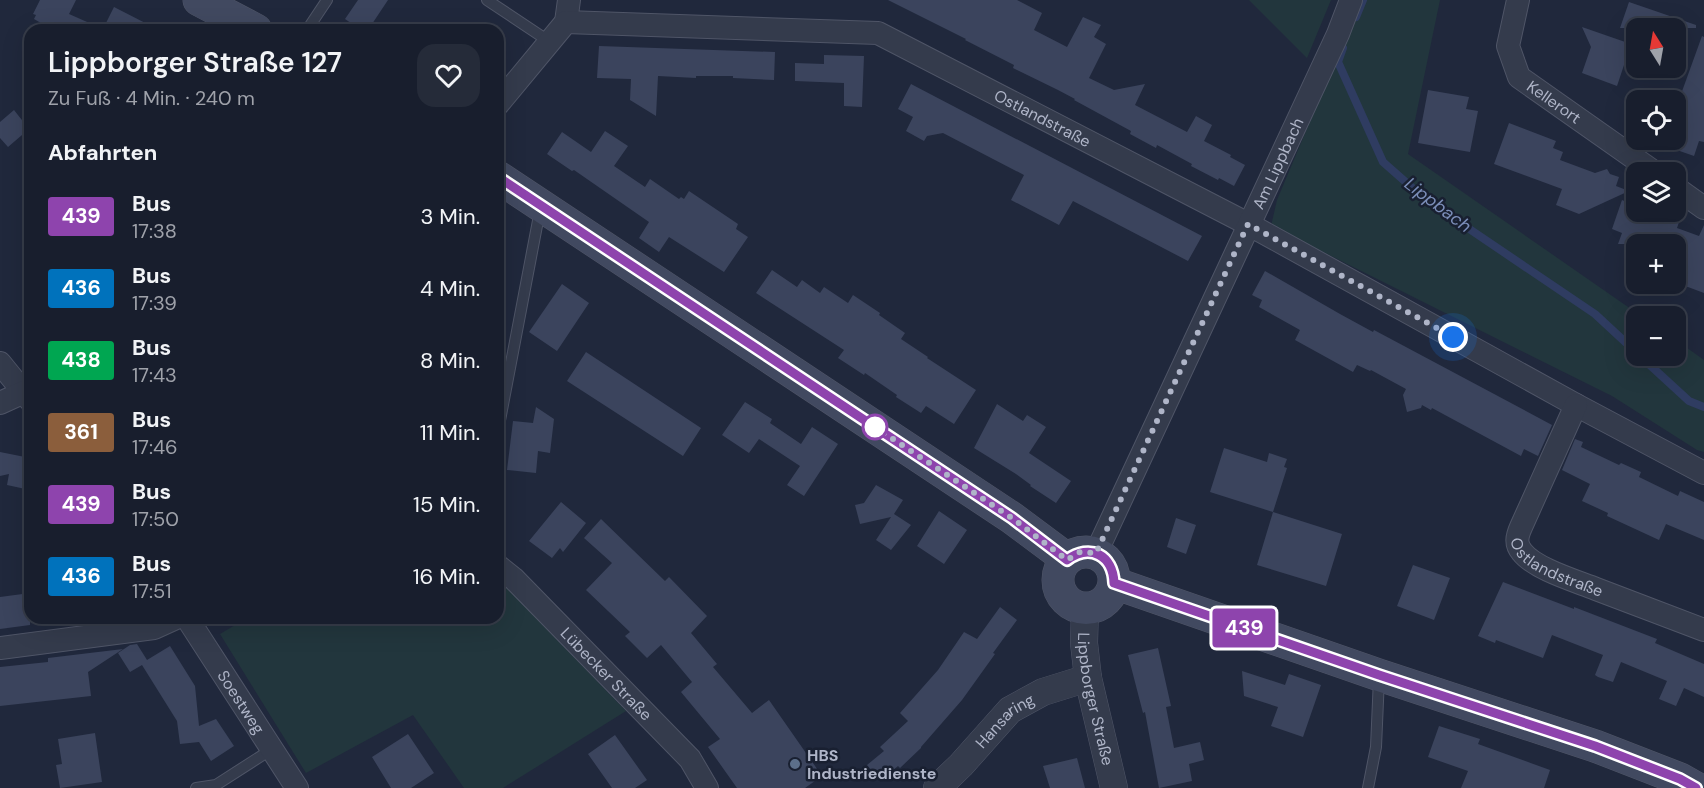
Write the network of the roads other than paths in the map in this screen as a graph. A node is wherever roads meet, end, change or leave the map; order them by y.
1 (199, 0) edge
2 (327, 0) edge
3 (487, 0) edge
4 (569, 0) edge
5 (1351, 0) edge
6 (1518, 0) edge
7 (566, 22) junction
8 (245, 24) edge
9 (312, 24) edge
10 (550, 42) junction
11 (504, 97) edge
12 (1640, 162) edge
13 (504, 181) edge
14 (1686, 195) edge
15 (540, 207) junction
16 (1704, 208) edge
17 (1248, 224) junction
18 (0, 363) edge
19 (24, 390) edge
20 (24, 396) edge
21 (504, 398) edge
22 (0, 403) edge
23 (1575, 405) junction
24 (1704, 472) edge
25 (1081, 556) junction
26 (504, 571) edge
27 (1114, 583) junction
28 (1085, 608) junction
29 (163, 624) edge
30 (191, 624) edge
31 (1704, 630) edge
32 (0, 648) edge
33 (1379, 675) junction
34 (1088, 678) junction
35 (272, 749) junction
36 (195, 788) edge
37 (297, 788) edge
38 (707, 788) edge
39 (937, 788) edge
40 (1114, 788) edge
41 (1368, 788) edge
42 (1696, 788) edge

1 - 8 main road
2 - 9 lane
3 - 10 lane
4 - 7 street
5 - 17 street, Am Lippbach
6 - 12 street, Kellerort
7 - 10 street
7 - 17 street, Ostlandstraße
10 - 11 street
13 - 15 main road
14 - 16 street
15 - 21 lane
15 - 25 main road
17 - 23 street, Ostlandstraße
17 - 25 street, Am Lippbach
18 - 19 street
20 - 22 street
23 - 24 street, Ostlandstraße
23 - 31 street, Ostlandstraße
25 - 27 main road
25 - 28 main road
26 - 38 street, Lübecker Straße
27 - 28 main road
27 - 33 main road
28 - 34 street, Lippborger Straße
29 - 32 street
30 - 35 street, Soestweg
33 - 41 lane
33 - 42 main road
34 - 39 street, Hansaring
34 - 40 street, Lippborger Straße
35 - 36 lane
35 - 37 street, Soestweg

